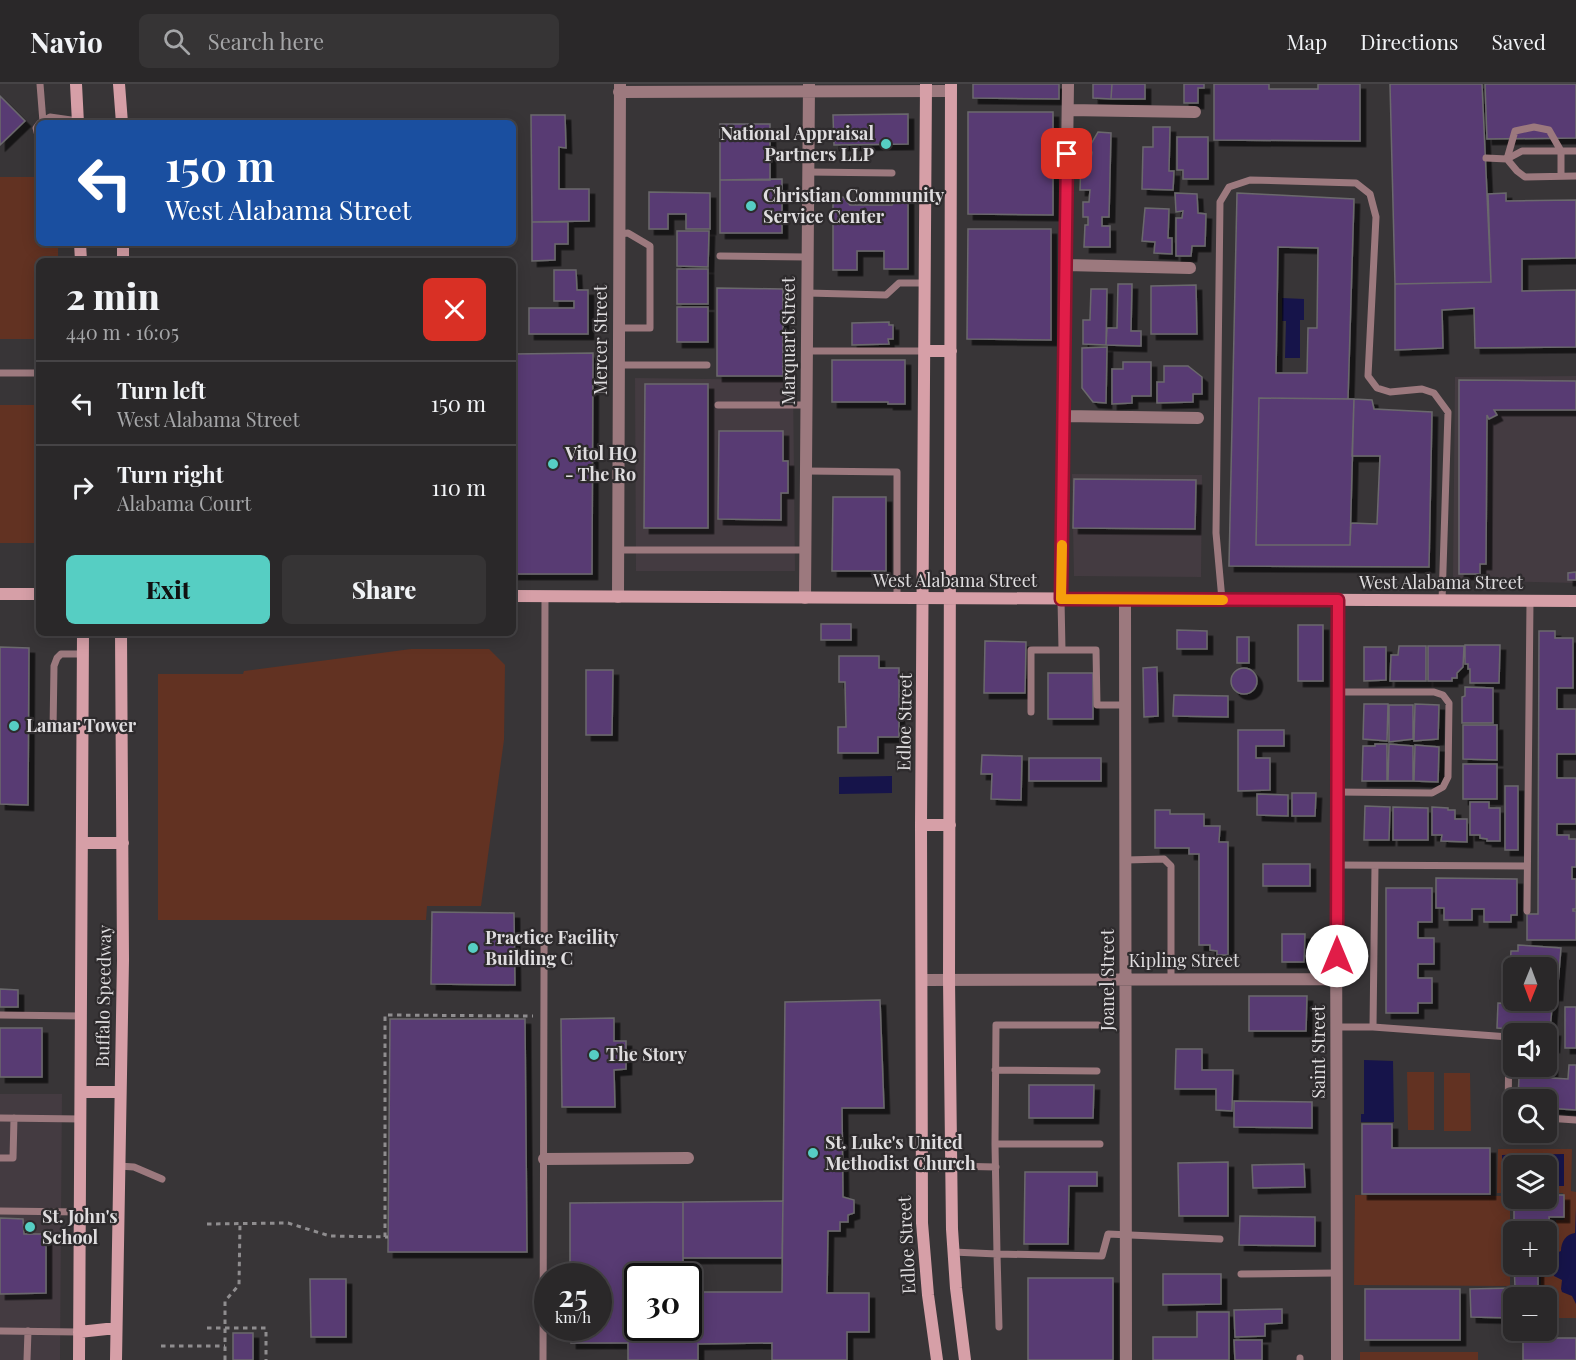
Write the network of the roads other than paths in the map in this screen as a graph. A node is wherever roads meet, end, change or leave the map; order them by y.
1 (40, 84) edge
2 (76, 84) edge
3 (119, 84) edge
4 (1068, 84) edge
5 (620, 88) edge
6 (809, 88) edge
7 (926, 88) edge
8 (951, 88) edge
9 (1068, 110) junction
10 (1195, 112) dead end
11 (40, 120) edge
12 (45, 120) edge
13 (67, 120) edge
14 (78, 120) edge
15 (122, 120) edge
16 (1561, 151) junction
17 (1576, 151) edge
18 (1486, 158) dead end
19 (1507, 159) junction
20 (808, 172) junction
21 (892, 173) dead end
22 (1561, 176) junction
23 (1576, 176) edge
24 (619, 234) junction
25 (720, 256) dead end
26 (808, 257) junction
27 (1066, 265) junction
28 (1190, 268) dead end
29 (925, 283) junction
30 (807, 293) junction
31 (619, 328) junction
32 (807, 351) junction
33 (925, 351) junction
34 (951, 351) junction
35 (619, 365) junction
36 (707, 365) dead end
37 (0, 373) edge
38 (36, 373) edge
39 (718, 405) dead end
40 (807, 405) junction
41 (1064, 416) junction
42 (1198, 418) dead end
43 (807, 471) junction
44 (618, 550) junction
45 (806, 550) junction
46 (0, 594) edge
47 (36, 594) edge
48 (516, 596) edge
49 (545, 596) junction
50 (618, 597) junction
51 (806, 598) junction
52 (897, 598) junction
53 (924, 598) junction
54 (950, 599) junction
55 (1061, 599) junction
56 (1125, 599) junction
57 (1222, 600) junction
58 (1338, 600) junction
59 (1442, 601) junction
60 (1530, 601) junction
61 (1576, 602) edge
62 (83, 636) edge
63 (121, 636) edge
64 (1062, 650) junction
65 (83, 654) junction
66 (1338, 692) junction
67 (1125, 705) junction
68 (1031, 712) dead end
69 (83, 730) junction
70 (1337, 792) junction
71 (921, 825) junction
72 (950, 825) junction
73 (83, 843) junction
74 (123, 843) junction
75 (1126, 860) junction
76 (1336, 865) junction
77 (1375, 866) junction
78 (1527, 866) junction
79 (1527, 911) dead end
80 (1126, 979) junction
81 (1172, 979) junction
82 (1337, 979) junction
83 (923, 980) junction
84 (949, 980) junction
85 (0, 1015) edge
86 (82, 1016) junction
87 (1098, 1025) dead end
88 (1338, 1027) junction
89 (1373, 1027) junction
90 (995, 1070) junction
91 (1097, 1071) dead end
92 (1508, 1089) edge
93 (82, 1092) junction
94 (120, 1092) junction
95 (0, 1118) edge
96 (14, 1118) junction
97 (82, 1119) junction
98 (1557, 1119) edge
99 (1576, 1120) edge
100 (995, 1144) junction
101 (1100, 1144) dead end
102 (0, 1158) edge
103 (688, 1158) dead end
104 (544, 1159) junction
105 (119, 1166) junction
106 (922, 1166) junction
107 (951, 1166) junction
108 (996, 1167) junction
109 (162, 1179) dead end
110 (0, 1212) edge
111 (80, 1212) junction
112 (1125, 1236) junction
113 (1220, 1239) dead end
114 (953, 1252) junction
115 (997, 1254) junction
116 (1336, 1273) junction
117 (1241, 1274) dead end
118 (999, 1327) dead end
119 (116, 1328) junction
120 (0, 1331) edge
121 (28, 1331) junction
122 (79, 1332) junction
123 (27, 1360) edge
124 (80, 1360) edge
125 (116, 1360) edge
126 (543, 1360) edge
127 (937, 1360) edge
128 (965, 1360) edge
129 (1126, 1360) edge
130 (1337, 1360) edge

1 - 11 lane
2 - 14 main road
3 - 15 main road
4 - 9 street
5 - 6 street
5 - 24 street, Mercer Street
6 - 7 street
6 - 20 street, Marquart Street
7 - 8 street
7 - 29 main road, Edloe Street
8 - 34 main road
9 - 10 street
9 - 27 street
12 - 13 lane
16 - 17 lane
16 - 19 lane
16 - 19 lane
16 - 22 lane
18 - 19 lane
19 - 22 lane
20 - 21 lane
20 - 26 street, Marquart Street
22 - 23 lane
24 - 31 street, Mercer Street
24 - 31 lane
25 - 26 lane
26 - 30 street, Marquart Street
27 - 28 street
27 - 41 street
29 - 30 lane
29 - 33 main road, Edloe Street
30 - 32 street, Marquart Street
31 - 35 street, Mercer Street
32 - 33 lane
32 - 40 street, Marquart Street
33 - 34 main road
33 - 53 main road, Edloe Street
34 - 54 main road
35 - 36 lane
35 - 44 street, Mercer Street
37 - 38 lane
39 - 40 lane
40 - 43 street, Marquart Street
41 - 42 street
41 - 55 street
43 - 45 street, Marquart Street
43 - 52 lane
44 - 45 lane
44 - 50 street, Mercer Street
45 - 51 street, Marquart Street
46 - 47 main road
48 - 49 main road, West Alabama Street
49 - 50 main road, West Alabama Street
49 - 104 lane
50 - 51 main road, West Alabama Street
51 - 52 main road, West Alabama Street
52 - 53 main road, West Alabama Street
53 - 54 main road, West Alabama Street
53 - 71 main road, Edloe Street
54 - 55 main road, West Alabama Street
54 - 72 main road
55 - 56 main road, West Alabama Street
55 - 64 lane
56 - 57 main road, West Alabama Street
56 - 67 street, Joanel Street
57 - 58 main road, West Alabama Street
57 - 59 lane
58 - 59 main road, West Alabama Street
58 - 66 street, Saint Street
59 - 60 main road, West Alabama Street
60 - 61 main road, West Alabama Street
60 - 78 lane
62 - 65 main road, Buffalo Speedway
63 - 74 main road, Buffalo Speedway
64 - 67 lane
64 - 68 lane
65 - 69 main road, Buffalo Speedway
65 - 69 lane
66 - 70 street, Saint Street
66 - 70 lane
67 - 75 street, Joanel Street
69 - 73 main road, Buffalo Speedway
70 - 76 street, Saint Street
71 - 72 main road
71 - 83 main road, Edloe Street
72 - 84 main road
73 - 74 main road
73 - 86 main road, Buffalo Speedway
74 - 94 main road, Buffalo Speedway
75 - 80 street, Joanel Street
75 - 81 lane
76 - 77 lane
76 - 82 street, Saint Street
77 - 78 lane
77 - 89 lane
78 - 79 lane
80 - 81 street, Kipling Street
80 - 84 street, Kipling Street
80 - 112 street, Joanel Street
81 - 82 street, Kipling Street
82 - 88 street, Saint Street
83 - 84 street, Kipling Street
83 - 106 main road, Edloe Street
84 - 107 main road
85 - 86 lane
86 - 93 main road, Buffalo Speedway
87 - 90 lane
88 - 89 lane
88 - 116 street, Saint Street
89 - 92 lane
90 - 91 lane
90 - 100 lane
93 - 94 main road
93 - 97 main road, Buffalo Speedway
94 - 105 main road, Buffalo Speedway
95 - 96 lane
96 - 97 lane
96 - 102 lane
97 - 111 main road, Buffalo Speedway
98 - 99 lane
100 - 101 lane
100 - 108 lane
103 - 104 street
104 - 126 lane
105 - 109 lane
105 - 119 main road, Buffalo Speedway
106 - 107 main road
106 - 127 main road, Edloe Street
107 - 108 lane
107 - 114 main road
108 - 115 lane
110 - 111 lane
111 - 122 main road, Buffalo Speedway
112 - 113 lane
112 - 115 lane
112 - 129 street, Joanel Street
114 - 115 lane
114 - 128 main road
115 - 118 lane
116 - 117 lane
116 - 130 street, Saint Street
119 - 122 main road
119 - 125 main road, Buffalo Speedway
120 - 121 lane
121 - 122 lane
121 - 123 lane
122 - 124 main road, Buffalo Speedway

